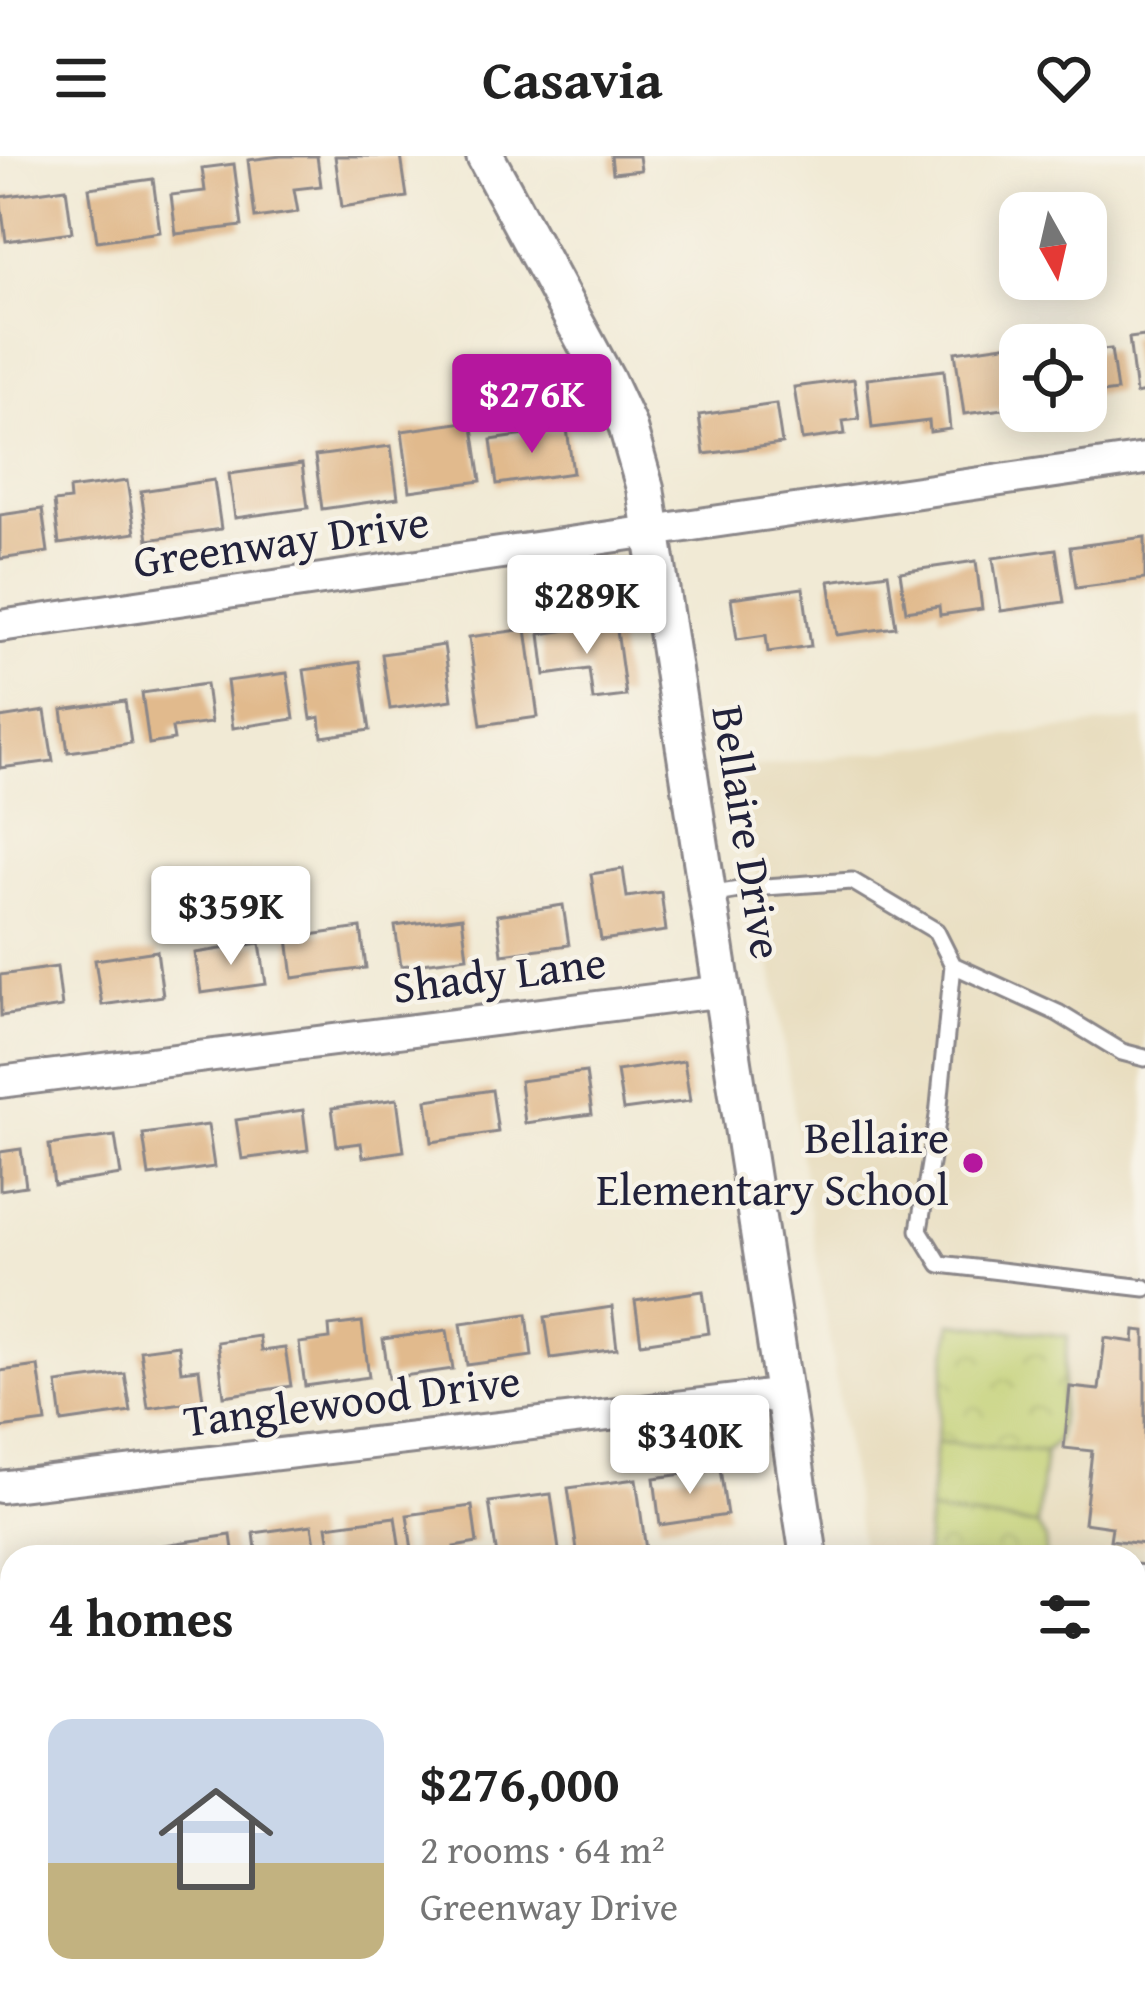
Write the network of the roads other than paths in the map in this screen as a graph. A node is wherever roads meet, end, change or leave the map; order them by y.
1 (485, 156) edge
2 (1145, 459) edge
3 (654, 532) junction
4 (0, 626) edge
5 (710, 895) junction
6 (953, 965) junction
7 (724, 991) junction
8 (1145, 1058) edge
9 (0, 1082) edge
10 (1145, 1288) edge
11 (785, 1394) junction
12 (0, 1487) edge
13 (807, 1545) edge

1 - 3 street, Bellaire Drive
2 - 3 street, Greenway Drive
3 - 4 street, Greenway Drive
3 - 5 street, Bellaire Drive
5 - 6 lane
5 - 7 street, Bellaire Drive
6 - 8 lane
6 - 10 lane
7 - 9 street, Shady Lane
7 - 11 street, Bellaire Drive
11 - 12 street, Tanglewood Drive
11 - 13 street, Bellaire Drive

